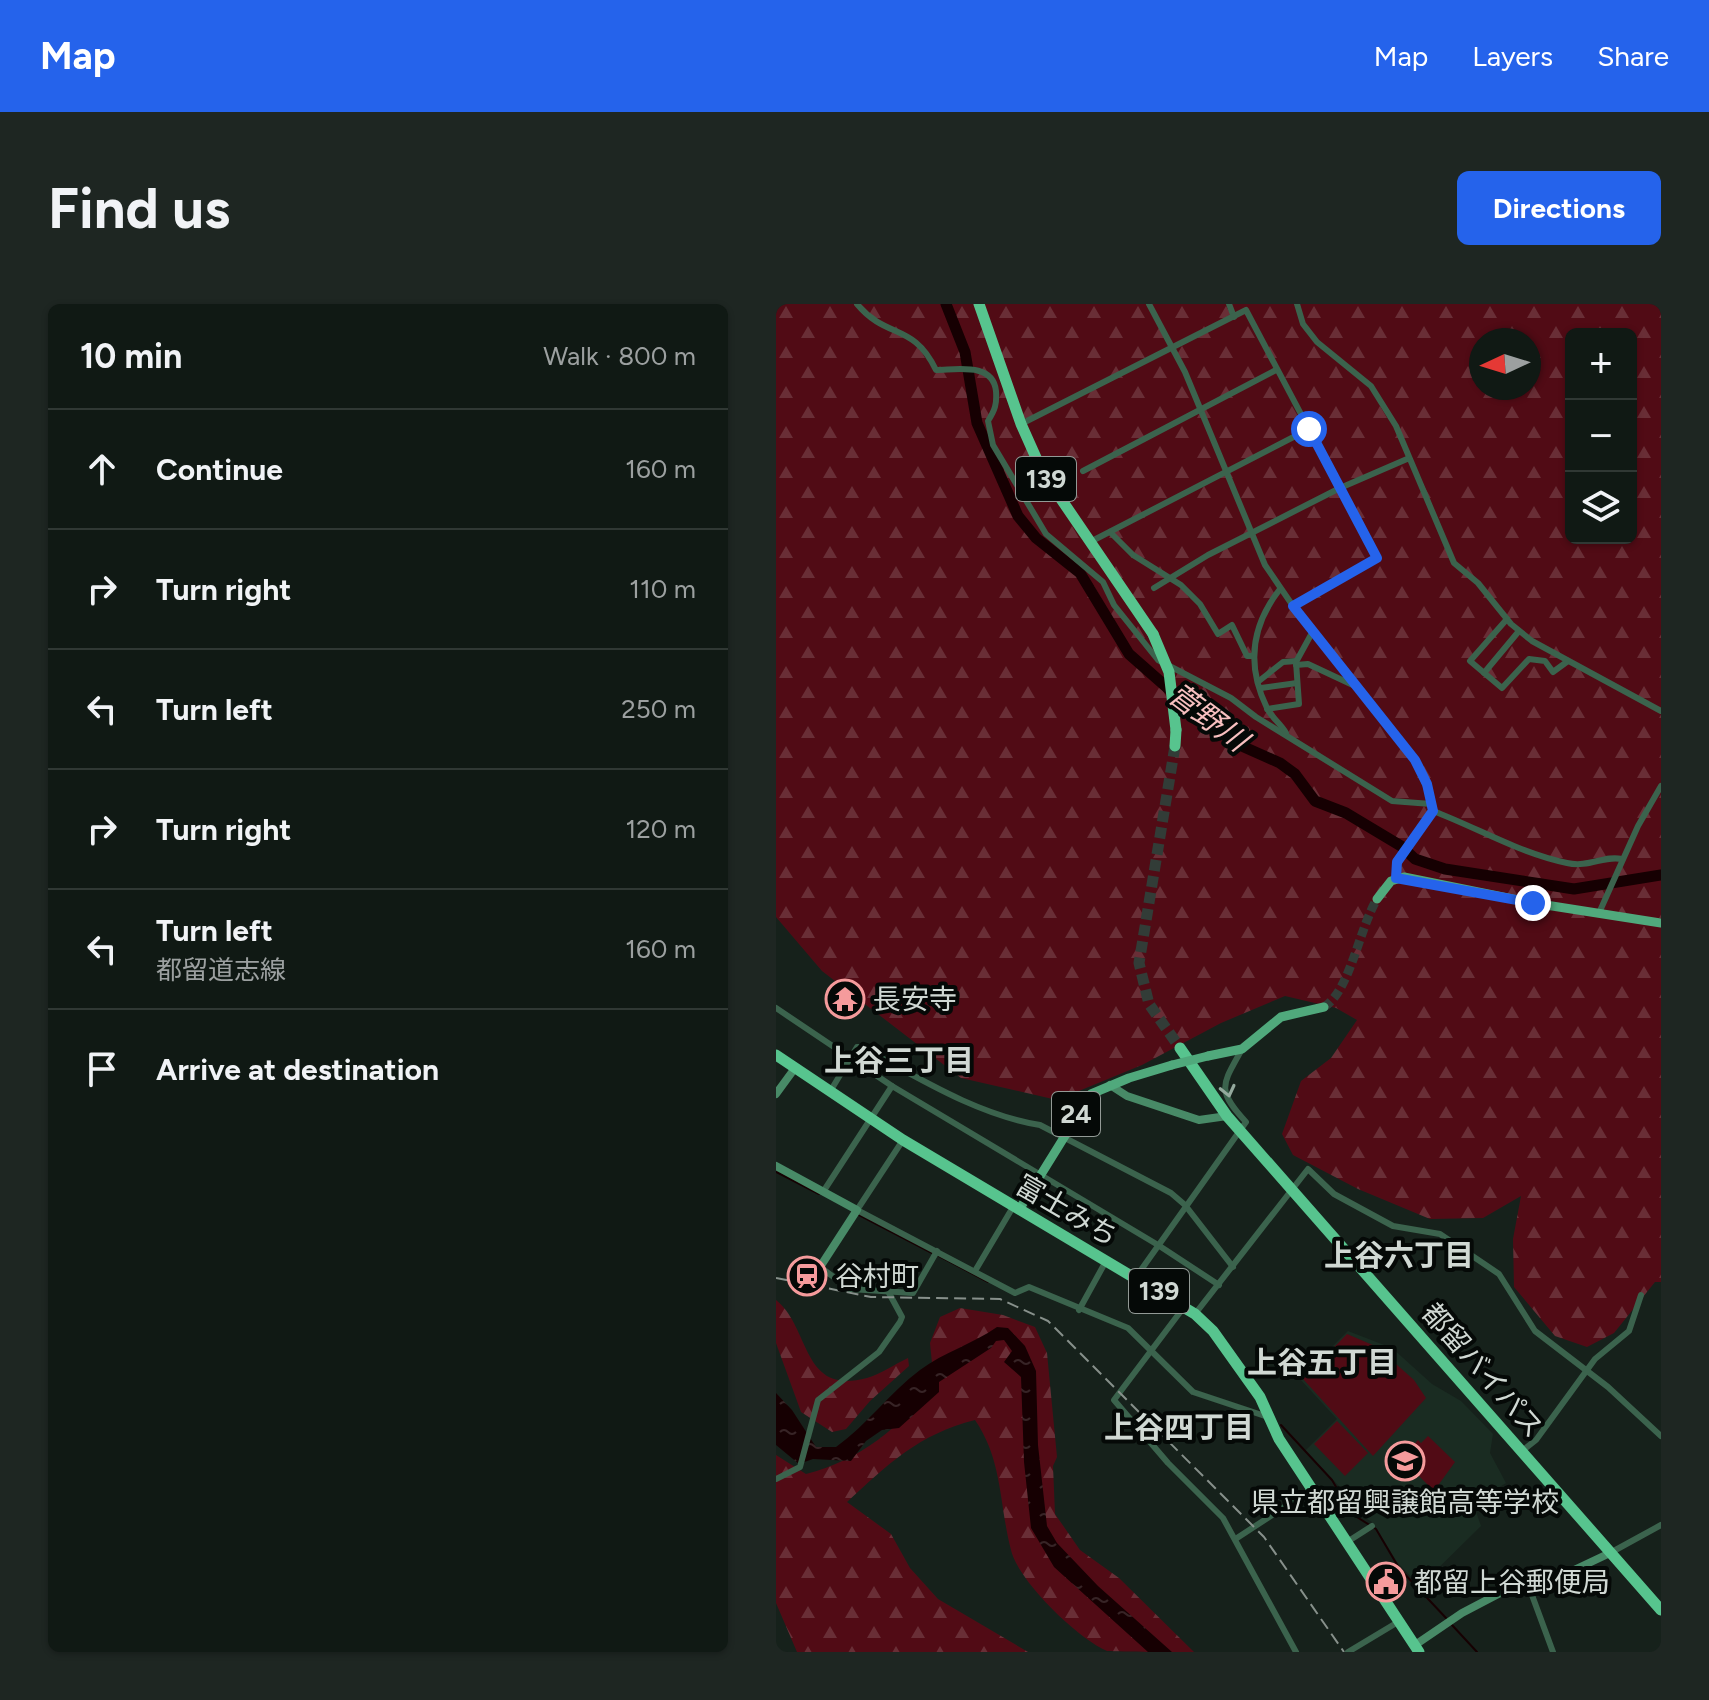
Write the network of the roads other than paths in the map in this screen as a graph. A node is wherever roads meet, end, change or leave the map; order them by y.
1 (857, 304) edge
2 (979, 304) edge
3 (1149, 304) edge
4 (1229, 304) edge
5 (1297, 304) edge
6 (1234, 317) junction
7 (1173, 347) junction
8 (1276, 370) junction
9 (1201, 408) junction
10 (1021, 424) junction
11 (1309, 429) junction
12 (1407, 459) junction
13 (1083, 471) dead end
14 (1227, 471) junction
15 (1340, 488) junction
16 (1110, 532) junction
17 (1253, 535) junction
18 (1090, 542) junction
19 (1168, 577) junction
20 (1154, 588) dead end
21 (1280, 589) junction
22 (1293, 606) junction
23 (1507, 619) junction
24 (1313, 631) junction
25 (1519, 631) junction
26 (1498, 633) junction
27 (1508, 644) junction
28 (1252, 656) junction
29 (1568, 661) junction
30 (1296, 663) junction
31 (1484, 673) junction
32 (1297, 683) junction
33 (1260, 685) junction
34 (1357, 686) junction
35 (1267, 709) junction
36 (1661, 711) edge
37 (1286, 733) junction
38 (1175, 746) tunnel mouth
39 (1661, 786) edge
40 (1431, 804) junction
41 (1621, 862) junction
42 (1396, 878) junction
43 (1377, 899) tunnel mouth
44 (1599, 913) junction
45 (1661, 923) edge
46 (1324, 1007) tunnel mouth
47 (776, 1008) edge
48 (1180, 1048) tunnel mouth
49 (1242, 1049) junction
50 (776, 1055) edge
51 (851, 1058) junction
52 (795, 1068) junction
53 (1110, 1085) junction
54 (892, 1086) junction
55 (830, 1091) junction
56 (776, 1094) edge
57 (1227, 1116) junction
58 (871, 1119) junction
59 (1241, 1132) junction
60 (1062, 1137) junction
61 (903, 1140) junction
62 (776, 1166) edge
63 (1039, 1175) junction
64 (1292, 1188) junction
65 (823, 1192) junction
66 (1185, 1205) junction
67 (1016, 1209) junction
68 (857, 1210) junction
69 (1158, 1245) junction
70 (937, 1251) junction
71 (1107, 1260) junction
72 (820, 1267) joint
73 (1233, 1267) junction
74 (975, 1271) junction
75 (1136, 1277) junction
76 (1219, 1285) junction
77 (889, 1293) junction
78 (1641, 1295) dead end
79 (1184, 1307) junction
80 (1079, 1310) junction
81 (1195, 1314) junction
82 (1149, 1351) junction
83 (1586, 1370) junction
84 (1268, 1417) junction
85 (1661, 1436) edge
86 (1522, 1451) junction
87 (776, 1479) edge
88 (1312, 1489) junction
89 (1661, 1525) edge
90 (1372, 1526) dead end
91 (1237, 1538) junction
92 (1347, 1542) junction
93 (1610, 1553) junction
94 (1529, 1587) junction
95 (1660, 1607) edge
96 (1398, 1622) junction
97 (1417, 1648) edge
98 (1296, 1652) edge
99 (1348, 1652) edge
100 (1553, 1652) edge

1 - 37 street
2 - 10 highway, 139
3 - 7 street
4 - 6 street
5 - 12 street
6 - 7 street
6 - 8 street
7 - 9 street
7 - 10 street
8 - 9 street
8 - 11 street
9 - 13 street
9 - 14 street
10 - 18 highway, 139
11 - 14 street
11 - 15 street
12 - 15 street
12 - 23 street
14 - 16 street
14 - 17 street
15 - 17 street
15 - 22 street
16 - 18 street
16 - 19 street
17 - 19 street
17 - 21 street
18 - 38 highway, 139, bridge
19 - 20 street
19 - 28 street
21 - 22 street
21 - 28 street
22 - 24 street
23 - 25 street
23 - 26 street
24 - 30 street
24 - 34 street
25 - 27 street
25 - 29 street
26 - 27 street
26 - 31 street
27 - 31 street
28 - 33 street
29 - 31 street
29 - 36 street
30 - 32 street
30 - 33 street
30 - 34 street
32 - 33 street
32 - 35 street
33 - 35 street
34 - 40 street
35 - 37 street
37 - 40 street
39 - 41 street
40 - 41 street
40 - 42 street
41 - 44 street
42 - 43 main road
42 - 44 main road
44 - 45 main road
46 - 49 main road, 24
47 - 51 street
48 - 57 highway, 都留バイパス
49 - 53 main road, 24, bridge
49 -> 59 street
50 - 52 highway, 富士みち / 139
51 - 54 street
51 - 55 street
51 - 60 street
52 - 55 highway, 富士みち / 139
52 - 56 street
53 - 57 street
53 - 60 main road, 24
54 - 58 street
54 - 63 street
55 - 58 highway, 富士みち / 139
57 - 59 highway, 都留バイパス
58 - 61 highway, 富士みち / 139
58 - 65 street
59 - 64 highway, 都留バイパス
59 - 66 street
60 - 63 main road, 24
60 - 66 street
61 - 67 highway, 富士みち / 139
61 - 68 street
62 - 65 street
63 - 67 main road, 24
63 - 69 street
64 - 73 street
64 - 83 street
64 - 86 highway, 都留バイパス
65 - 68 street
66 - 69 street
66 - 73 street
67 - 71 highway, 富士みち / 139
67 - 74 street
68 - 70 street
68 - 72 street
69 - 75 street
69 - 76 street
70 - 74 street
70 - 77 street
71 - 75 highway, 富士みち / 139
71 - 80 street
72 - 77 street
73 - 76 street
74 - 80 street
75 - 79 highway, 富士みち / 139
76 - 81 street
77 - 87 street
78 - 83 street
79 - 81 highway, 富士みち / 139
79 - 82 street
80 - 82 street
81 - 84 highway, 富士みち / 139
82 - 84 street
82 - 91 street
83 - 85 street
83 - 86 street
84 - 88 highway, 富士みち / 139
86 - 93 highway, 都留バイパス
88 - 91 street
88 - 92 highway, 富士みち / 139
89 - 93 street
90 - 92 street
91 - 98 street
92 - 96 highway, 富士みち / 139
93 - 94 street
93 - 95 highway, 都留バイパス
94 - 97 street
94 - 100 street
96 - 97 highway, 富士みち / 139
96 - 99 street

